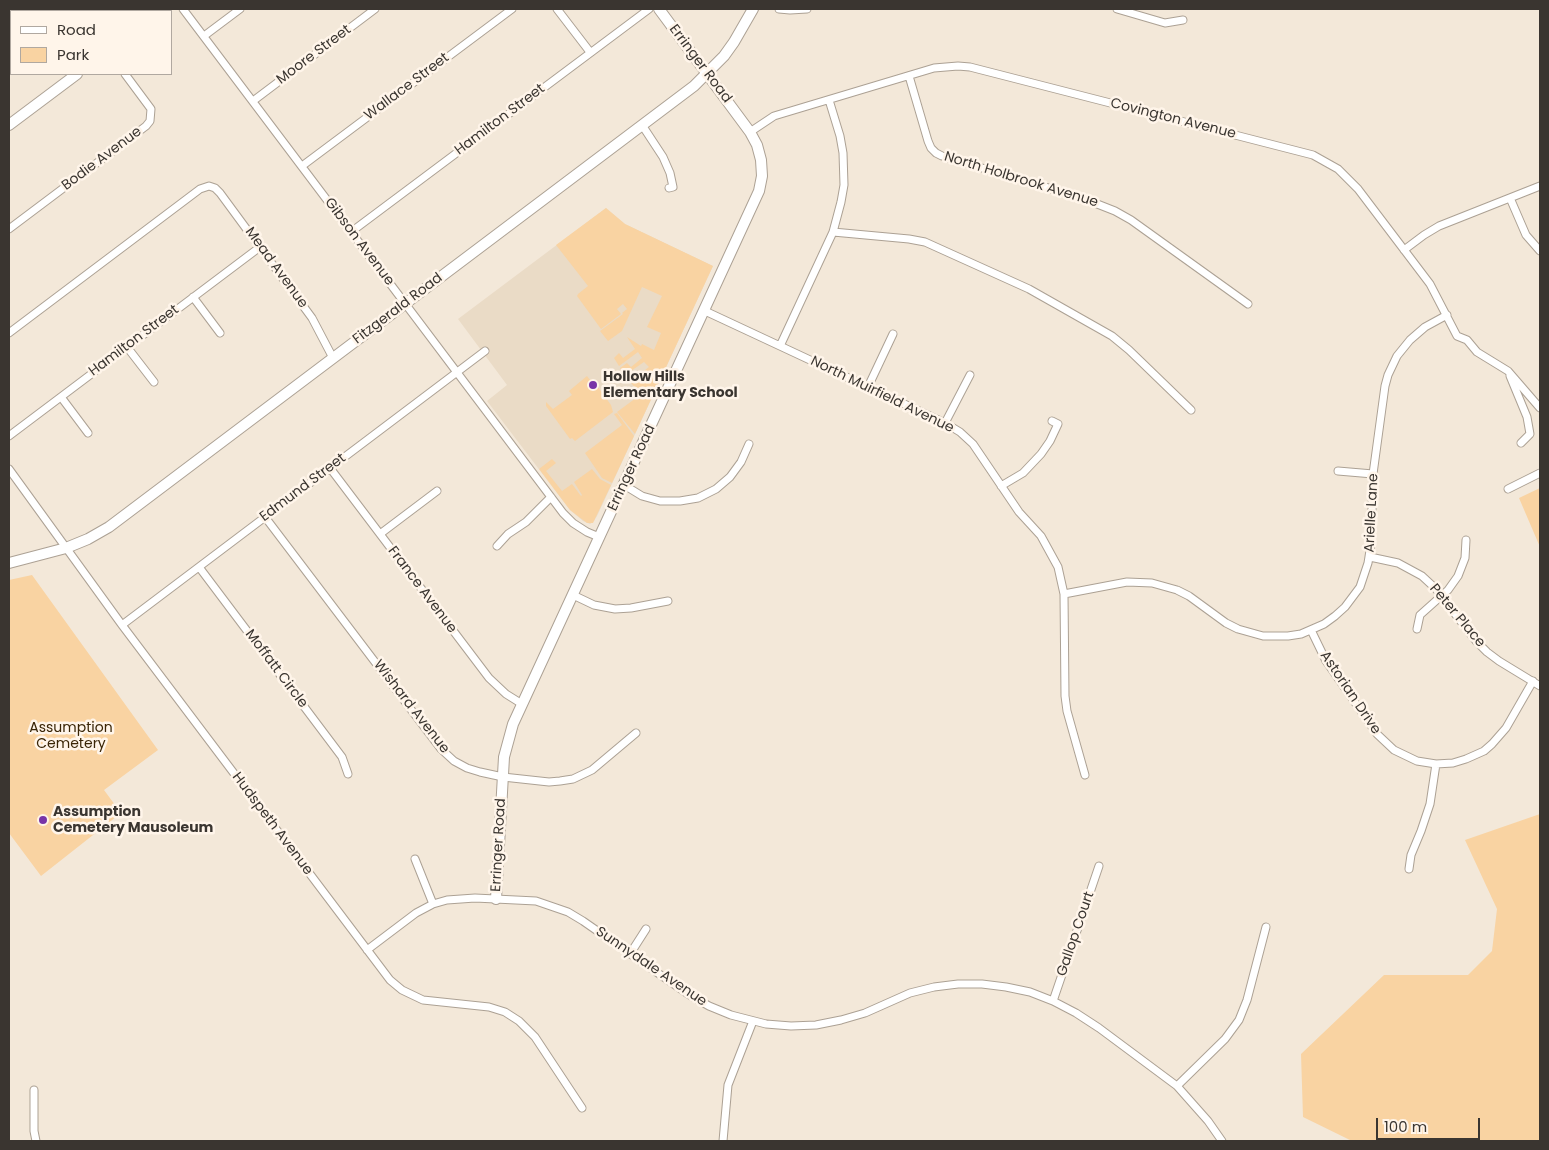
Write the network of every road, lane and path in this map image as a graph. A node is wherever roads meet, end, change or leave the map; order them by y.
1 (183, 9) edge
2 (240, 9) edge
3 (375, 9) edge
4 (512, 9) edge
5 (557, 9) edge
6 (649, 9) edge
7 (659, 9) edge
8 (752, 9) edge
9 (779, 9) edge
10 (807, 9) edge
11 (1117, 9) edge
12 (1184, 20) dead end
13 (204, 36) junction
14 (590, 52) junction
15 (707, 74) junction
16 (76, 75) edge
17 (126, 75) edge
18 (909, 76) junction
19 (830, 100) junction
20 (253, 101) junction
21 (9, 125) edge
22 (642, 125) junction
23 (750, 132) junction
24 (302, 166) junction
25 (1540, 186) edge
26 (669, 188) dead end
27 (1510, 198) junction
28 (9, 229) edge
29 (352, 232) junction
30 (833, 232) junction
31 (260, 247) junction
32 (1404, 250) junction
33 (1540, 251) edge
34 (194, 297) junction
35 (405, 303) junction
36 (1248, 304) dead end
37 (705, 311) junction
38 (1447, 315) junction
39 (9, 333) edge
40 (220, 333) dead end
41 (893, 334) dead end
42 (780, 346) junction
43 (127, 347) junction
44 (485, 351) dead end
45 (333, 358) junction
46 (457, 372) junction
47 (1508, 372) junction
48 (970, 376) dead end
49 (154, 382) dead end
50 (868, 387) junction
51 (61, 397) junction
52 (1540, 408) edge
53 (1191, 410) dead end
54 (1052, 421) dead end
55 (945, 423) junction
56 (88, 433) dead end
57 (9, 436) edge
58 (1521, 443) dead end
59 (748, 444) dead end
60 (9, 468) edge
61 (330, 468) junction
62 (1338, 472) dead end
63 (1540, 473) edge
64 (1373, 474) junction
65 (624, 485) junction
66 (1001, 486) junction
67 (1508, 489) dead end
68 (438, 490) dead end
69 (551, 496) junction
70 (265, 517) junction
71 (380, 534) junction
72 (599, 537) junction
73 (1466, 540) dead end
74 (497, 546) dead end
75 (66, 548) junction
76 (1370, 557) junction
77 (9, 562) edge
78 (199, 567) junction
79 (1064, 594) junction
80 (572, 595) junction
81 (1442, 596) junction
82 (668, 601) dead end
83 (122, 625) junction
84 (1417, 629) dead end
85 (1311, 630) junction
86 (1533, 681) junction
87 (1540, 686) edge
88 (522, 704) junction
89 (636, 733) dead end
90 (1436, 764) junction
91 (348, 774) dead end
92 (1085, 775) dead end
93 (503, 776) junction
94 (415, 859) dead end
95 (1099, 866) dead end
96 (1409, 869) dead end
97 (496, 899) junction
98 (433, 904) junction
99 (1266, 927) dead end
100 (646, 929) dead end
101 (367, 950) junction
102 (630, 954) junction
103 (1053, 1001) junction
104 (753, 1021) junction
105 (1177, 1086) junction
106 (34, 1090) dead end
107 (582, 1108) dead end
108 (36, 1141) edge
109 (723, 1141) edge
110 (1222, 1141) edge

1 - 13 street, Gibson Avenue
2 - 13 street
3 - 20 street, Moore Street
4 - 24 street, Wallace Street
5 - 14 street
6 - 14 street, Hamilton Street
7 - 15 main road, Erringer Road
8 - 15 main road, Fitzgerald Road
9 - 10 street
11 - 12 street
13 - 20 street, Gibson Avenue
14 - 29 street, Hamilton Street
15 - 22 main road, Fitzgerald Road
15 - 23 main road, Erringer Road
16 - 21 main road
17 - 28 street, Bodie Avenue
18 - 19 street, Covington Avenue
18 - 32 street, Covington Avenue
18 - 36 street, North Holbrook Avenue
19 - 23 street, Covington Avenue
19 - 30 street
20 - 24 street, Gibson Avenue
22 - 26 street
22 - 35 main road, Fitzgerald Road
23 - 37 main road, Erringer Road
24 - 29 street, Gibson Avenue
25 - 27 street
27 - 32 street
27 - 33 street
29 - 35 street, Gibson Avenue
30 - 42 street
30 - 53 street
31 - 34 street, Hamilton Street
31 - 39 street, Mead Avenue
31 - 45 street, Mead Avenue
32 - 38 street, Covington Avenue
34 - 40 street
34 - 43 street, Hamilton Street
35 - 45 main road, Fitzgerald Road
35 - 46 street, Gibson Avenue
37 - 42 street, North Muirfield Avenue
37 - 65 main road, Erringer Road
38 - 47 street, Covington Avenue
38 - 64 street, Arielle Lane
41 - 50 street
42 - 50 street, North Muirfield Avenue
43 - 49 street
43 - 51 street, Hamilton Street
44 - 46 street, Edmund Street
45 - 75 main road, Fitzgerald Road
46 - 61 street, Edmund Street
46 - 69 street, Gibson Avenue
47 - 52 street, Covington Avenue
47 - 58 street
48 - 55 street
50 - 55 street, North Muirfield Avenue
51 - 56 street
51 - 57 street, Hamilton Street
54 - 66 street
55 - 66 street, North Muirfield Avenue
59 - 65 street
60 - 75 street, Hudspeth Avenue
61 - 70 street, Edmund Street
61 - 71 street, France Avenue
62 - 64 street
63 - 67 street
64 - 76 street, Arielle Lane
65 - 72 main road, Erringer Road
66 - 79 street, North Muirfield Avenue
68 - 71 street
69 - 72 street, Gibson Avenue
69 - 74 street
70 - 78 street, Edmund Street
70 - 93 street, Wishard Avenue
71 - 88 street, France Avenue
72 - 80 main road, Erringer Road
73 - 81 street
75 - 77 main road, Fitzgerald Road
75 - 83 street, Hudspeth Avenue
76 - 81 street, Peter Place
76 - 85 street, Arielle Lane
78 - 83 street, Edmund Street
78 - 91 street, Moffatt Circle
79 - 85 street, Arielle Lane
79 - 92 street, North Muirfield Avenue
80 - 82 street
80 - 88 main road, Erringer Road
81 - 84 street
81 - 86 street, Peter Place
83 - 101 street, Hudspeth Avenue
85 - 90 street, Astorian Drive
86 - 87 street, Peter Place
86 - 90 street, Astorian Drive
88 - 93 main road, Erringer Road
89 - 93 street, Wishard Avenue
90 - 96 street
93 - 97 main road, Erringer Road
94 - 98 street
95 - 103 street, Gallop Court
97 - 98 street, Sunnydale Avenue
97 - 102 street, Sunnydale Avenue
98 - 101 street, Sunnydale Avenue
99 - 105 street
100 - 102 street
101 - 107 street, Hudspeth Avenue
102 - 104 street, Sunnydale Avenue
103 - 104 street, Sunnydale Avenue
103 - 105 street, Sunnydale Avenue
104 - 109 street
105 - 110 street, Sunnydale Avenue
106 - 108 street

